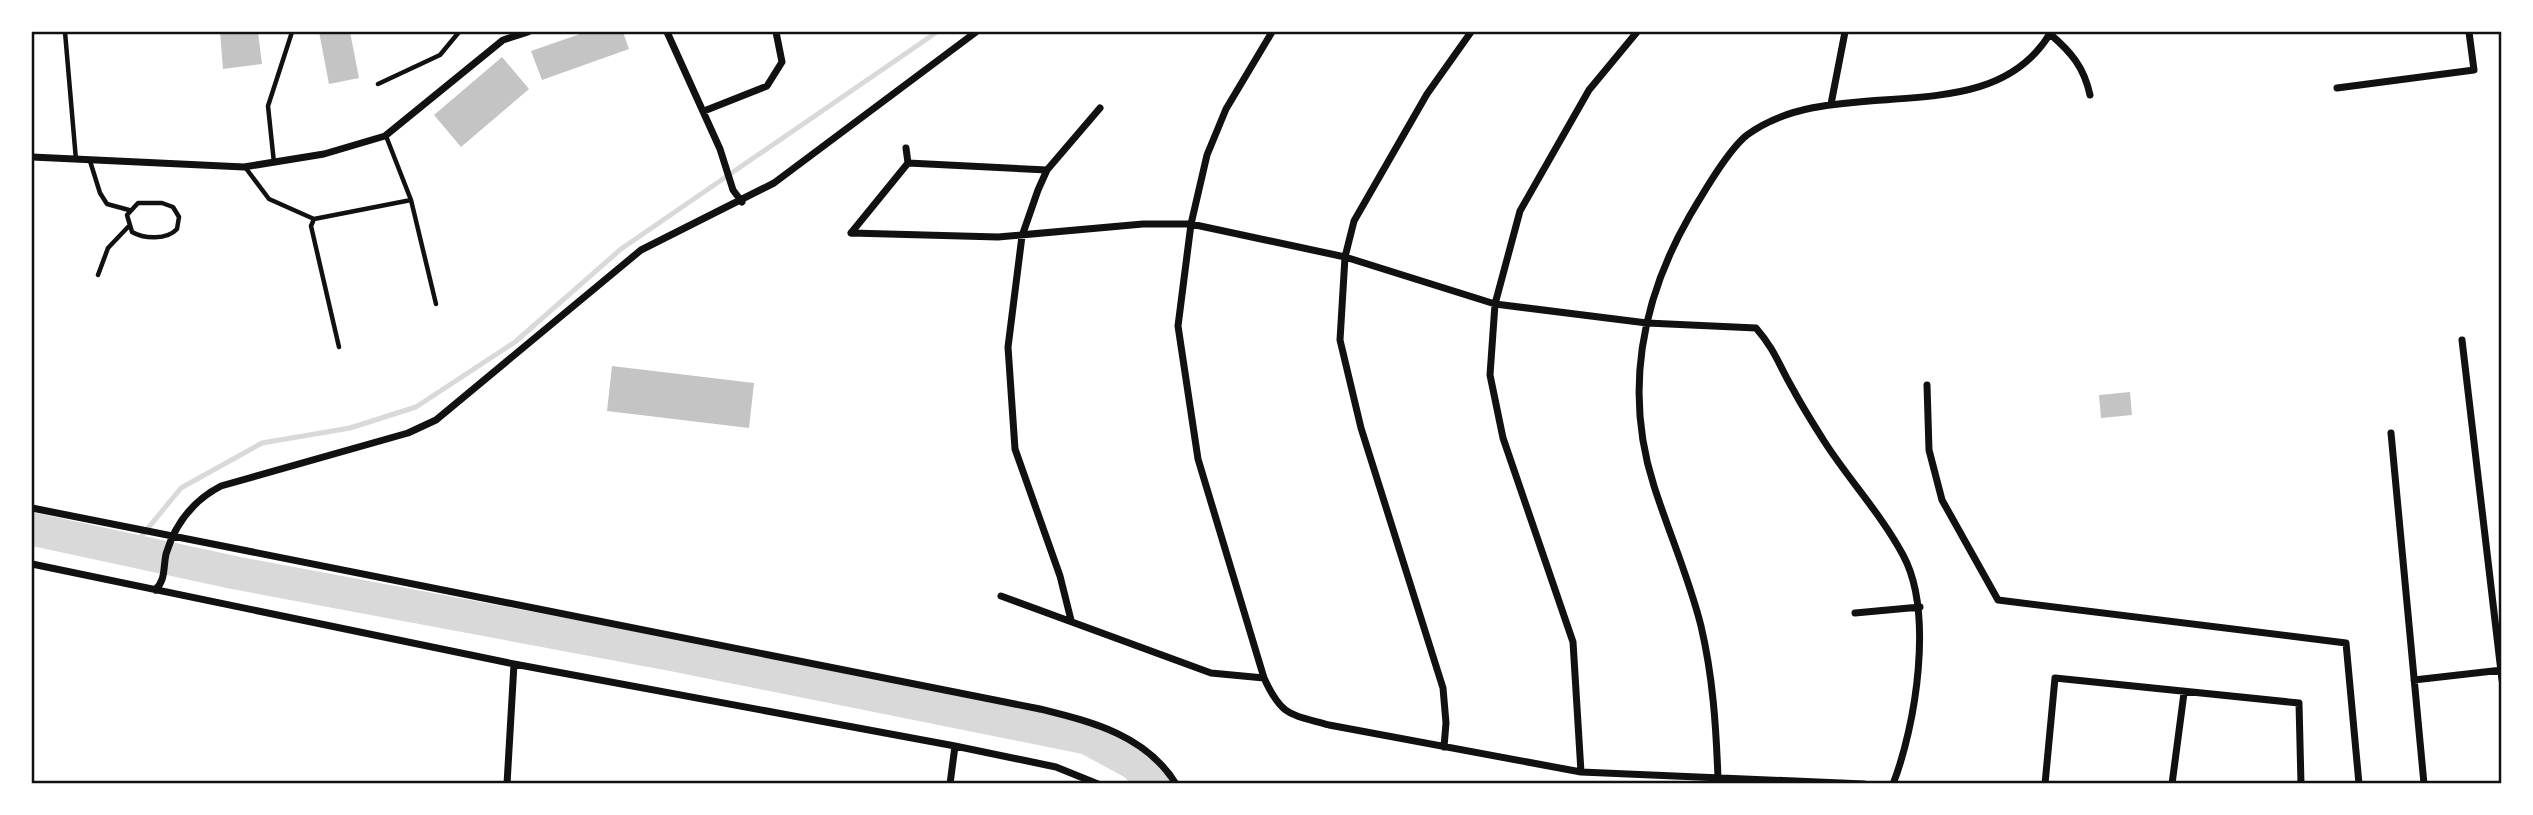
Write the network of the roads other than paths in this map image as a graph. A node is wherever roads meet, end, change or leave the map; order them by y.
1 (65, 32) edge
2 (292, 32) edge
3 (459, 32) edge
4 (528, 32) edge
5 (667, 32) edge
6 (776, 32) edge
7 (976, 32) edge
8 (1272, 32) edge
9 (1471, 32) edge
10 (1637, 32) edge
11 (1845, 32) edge
12 (2469, 32) edge
13 (2051, 33) edge
14 (378, 84) dead end
15 (2337, 88) dead end
16 (2090, 95) dead end
17 (1831, 104) junction
18 (1100, 108) dead end
19 (704, 111) junction
20 (385, 136) junction
21 (905, 148) dead end
22 (32, 157) edge
23 (76, 161) junction
24 (90, 161) junction
25 (274, 163) junction
26 (908, 163) junction
27 (244, 167) junction
28 (1047, 170) junction
29 (411, 200) junction
30 (742, 202) junction
31 (129, 210) junction
32 (314, 219) junction
33 (1191, 224) junction
34 (128, 227) junction
35 (1022, 236) junction
36 (1345, 257) junction
37 (98, 275) dead end
38 (436, 304) dead end
39 (1495, 304) junction
40 (1647, 323) junction
41 (2462, 340) dead end
42 (339, 347) dead end
43 (1927, 385) dead end
44 (2391, 433) dead end
45 (32, 508) edge
46 (174, 539) junction
47 (32, 564) edge
48 (155, 590) junction
49 (1001, 596) dead end
50 (1920, 607) junction
51 (1855, 613) dead end
52 (1071, 620) junction
53 (514, 664) junction
54 (2501, 670) edge
55 (1264, 678) junction
56 (2414, 680) junction
57 (2501, 680) edge
58 (2184, 693) junction
59 (955, 746) junction
60 (1444, 747) junction
61 (1581, 772) junction
62 (1718, 778) junction
63 (507, 783) edge
64 (950, 783) edge
65 (1097, 783) edge
66 (1176, 783) edge
67 (1864, 783) edge
68 (1893, 783) edge
69 (2045, 783) edge
70 (2172, 783) edge
71 (2301, 783) edge
72 (2359, 783) edge
73 (2424, 783) edge

1 - 23 lane
2 - 25 lane
3 - 14 lane
4 - 20 street
5 - 19 street
6 - 19 street
7 - 30 street
8 - 33 street
9 - 36 street
10 - 39 street
11 - 17 street
12 - 15 street
13 - 16 street
13 - 17 street
17 - 40 street
18 - 28 street
19 - 30 street
20 - 25 street
20 - 29 lane
21 - 26 street
22 - 23 street
23 - 24 street
24 - 27 street
24 - 31 lane
25 - 27 street
26 - 28 street
26 - 35 street
27 - 32 lane
28 - 35 street
29 - 32 lane
29 - 38 lane
30 - 46 street
31 - 34 lane
31 - 34 lane
32 - 42 lane
33 - 35 street
33 - 36 street
33 - 55 street
34 - 37 lane
35 - 52 street
36 - 39 street
36 - 60 street
39 - 40 street
39 - 61 street
40 - 50 street
40 - 62 street
41 - 54 street
43 - 72 street
44 - 56 street
45 - 46 street
46 - 48 street
46 - 66 street
47 - 48 street
48 - 53 street
49 - 52 street
50 - 51 street
50 - 68 street
52 - 55 street
53 - 59 street
53 - 63 street
54 - 56 street
54 - 57 street
55 - 60 street
56 - 73 street
58 - 69 street
58 - 70 street
58 - 71 street
59 - 64 street
59 - 65 street
60 - 61 street
61 - 62 street
62 - 67 street

